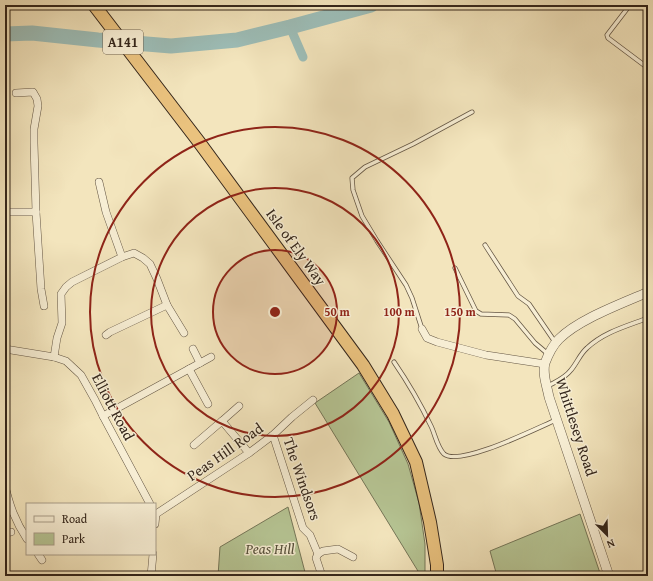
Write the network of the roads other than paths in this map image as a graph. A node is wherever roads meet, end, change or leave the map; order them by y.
1 (630, 5) edge
2 (96, 6) edge
3 (648, 68) edge
4 (16, 93) dead end
5 (472, 112) dead end
6 (99, 182) dead end
7 (5, 212) edge
8 (36, 212) junction
9 (485, 246) dead end
10 (122, 257) junction
11 (455, 268) dead end
12 (648, 292) edge
13 (167, 305) junction
14 (44, 306) dead end
15 (648, 318) edge
16 (422, 330) joint
17 (184, 332) dead end
18 (106, 335) dead end
19 (556, 343) junction
20 (5, 349) edge
21 (193, 349) dead end
22 (549, 355) junction
23 (54, 357) junction
24 (211, 357) dead end
25 (394, 362) dead end
26 (200, 363) junction
27 (545, 364) junction
28 (189, 369) junction
29 (547, 386) junction
30 (313, 400) dead end
31 (208, 404) dead end
32 (239, 406) dead end
33 (103, 416) junction
34 (557, 419) junction
35 (222, 422) junction
36 (273, 435) junction
37 (194, 445) dead end
38 (249, 453) junction
39 (5, 486) edge
40 (149, 503) edge
41 (156, 513) edge
42 (26, 538) edge
43 (318, 554) junction
44 (153, 555) edge
45 (352, 557) dead end
46 (321, 573) dead end
47 (151, 576) edge
48 (437, 576) edge
49 (609, 576) edge

1 - 3 lane
2 - 48 highway, Isle of Ely Way / A141
4 - 8 street
5 - 16 lane
6 - 10 street
7 - 8 street
8 - 14 street
9 - 19 lane
10 - 13 street
10 - 23 street
11 - 22 lane
12 - 19 street, Whittlesey Road
13 - 17 street
13 - 18 street
15 - 29 lane
16 - 27 street
19 - 22 street, Whittlesey Road
20 - 23 street, Elliott Road
21 - 26 street
22 - 27 street, Whittlesey Road
23 - 33 street, Elliott Road
24 - 26 street
25 - 34 lane
26 - 28 street
27 - 29 street, Whittlesey Road
28 - 31 street
28 - 33 street
29 - 34 street, Whittlesey Road
30 - 36 street, Peas Hill Road
32 - 35 street
33 - 40 street, Elliott Road
34 - 49 street, Whittlesey Road
35 - 37 street
35 - 38 street
36 - 38 street, Peas Hill Road
36 - 43 street, The Windsors
38 - 41 street, Peas Hill Road
39 - 42 street
43 - 45 street
43 - 46 street, The Windsors
44 - 47 street

